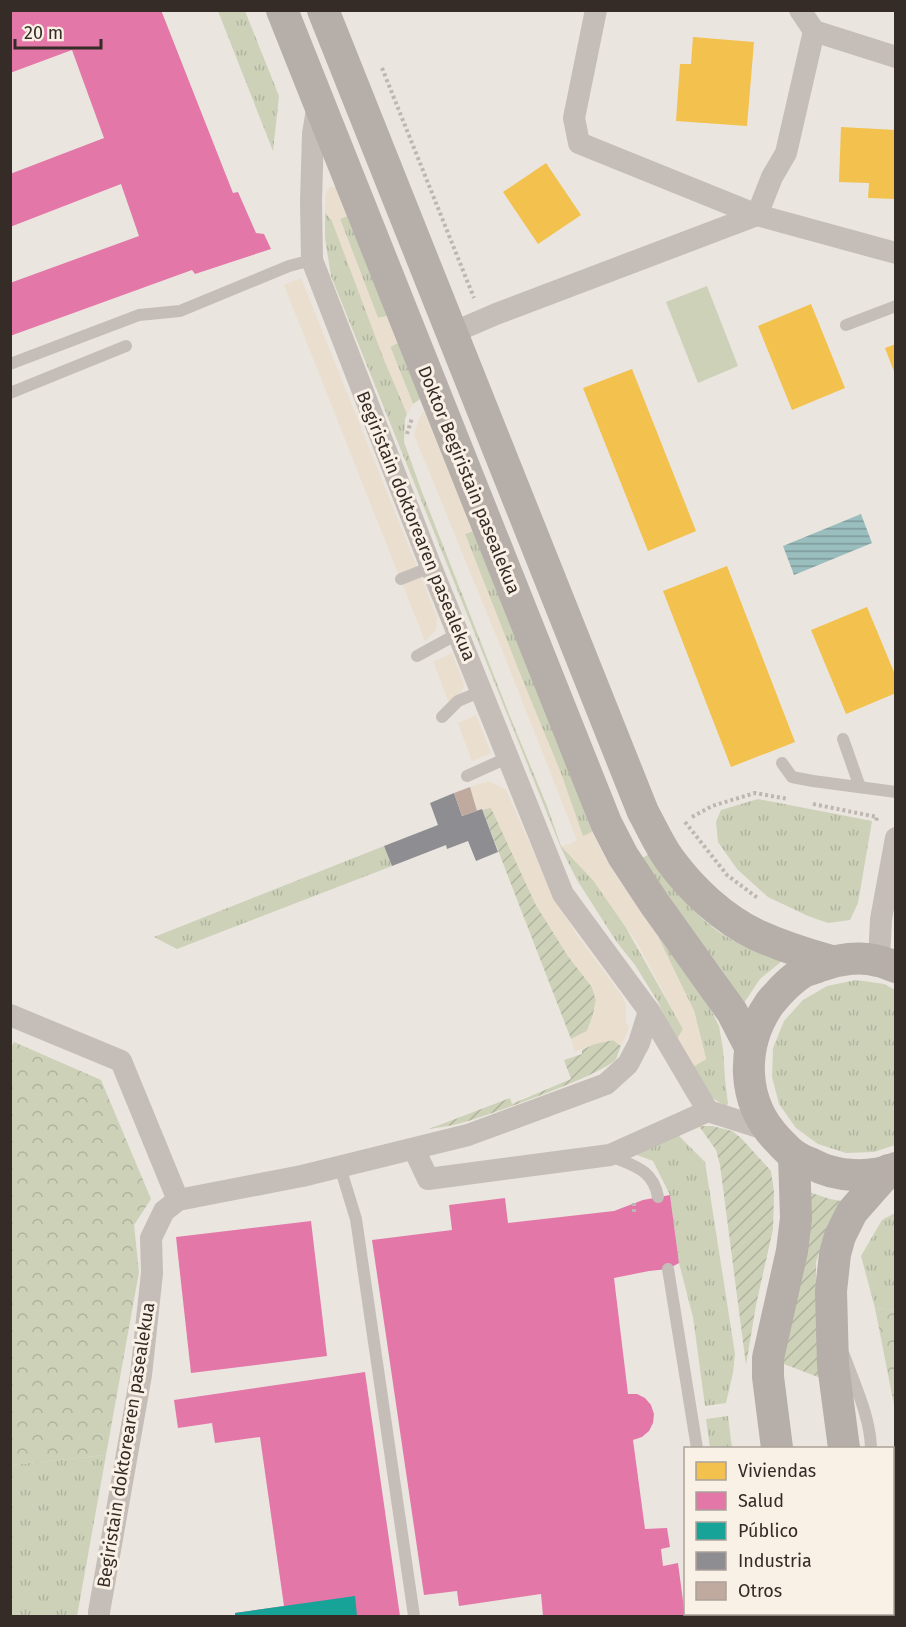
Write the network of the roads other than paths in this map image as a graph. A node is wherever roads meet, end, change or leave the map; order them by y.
1 (282, 10) edge
2 (323, 10) edge
3 (596, 10) edge
4 (800, 10) edge
5 (814, 32) junction
6 (896, 57) edge
7 (318, 101) junction
8 (757, 215) junction
9 (896, 253) edge
10 (312, 260) junction
11 (896, 306) edge
12 (846, 325) dead end
13 (452, 333) junction
14 (126, 346) dead end
15 (10, 364) edge
16 (10, 393) edge
17 (431, 567) junction
18 (401, 579) dead end
19 (459, 633) junction
20 (417, 656) dead end
21 (482, 691) junction
22 (442, 717) dead end
23 (843, 739) dead end
24 (509, 757) junction
25 (782, 763) dead end
26 (467, 776) dead end
27 (860, 787) junction
28 (896, 792) edge
29 (896, 838) edge
30 (831, 962) junction
31 (887, 964) edge
32 (649, 1011) junction
33 (10, 1015) edge
34 (750, 1047) junction
35 (708, 1111) junction
36 (768, 1130) junction
37 (413, 1143) junction
38 (610, 1155) junction
39 (340, 1167) junction
40 (794, 1167) junction
41 (892, 1169) edge
42 (658, 1197) dead end
43 (178, 1200) junction
44 (782, 1235) dead end
45 (668, 1269) dead end
46 (832, 1326) junction
47 (697, 1447) edge
48 (777, 1447) edge
49 (844, 1447) edge
50 (871, 1447) edge
51 (99, 1617) edge
52 (414, 1617) edge

1 - 7 main road
2 - 13 main road
3 - 8 street
4 - 5 street
5 - 6 street
5 - 8 street
7 - 10 street, Begiristain doktorearen pasealekua
7 - 34 main road, Doktor Begiristain pasealekua
8 - 9 street
8 - 13 street
10 - 15 lane
10 - 17 street, Begiristain doktorearen pasealekua
11 - 12 lane
13 - 30 main road
14 - 16 lane
17 - 18 lane
17 - 19 street, Begiristain doktorearen pasealekua
19 - 20 lane
19 - 21 street, Begiristain doktorearen pasealekua
21 - 22 lane
21 - 24 street, Begiristain doktorearen pasealekua
23 - 27 lane
24 - 26 lane
24 - 32 street, Begiristain doktorearen pasealekua
25 - 27 lane
27 - 28 lane
29 - 31 street
30 - 31 main road
30 - 34 main road
32 - 35 street, Begiristain doktorearen pasealekua
32 - 37 street
33 - 43 street
34 - 36 main road
35 - 36 street
35 - 38 street
36 - 40 main road
37 - 38 street
37 - 39 street
38 - 42 lane
39 - 43 street
39 - 52 lane
40 - 41 main road
40 - 44 lane
40 - 48 main road
41 - 46 main road
43 - 51 street, Begiristain doktorearen pasealekua
45 - 47 lane
46 - 49 main road
46 - 50 lane

